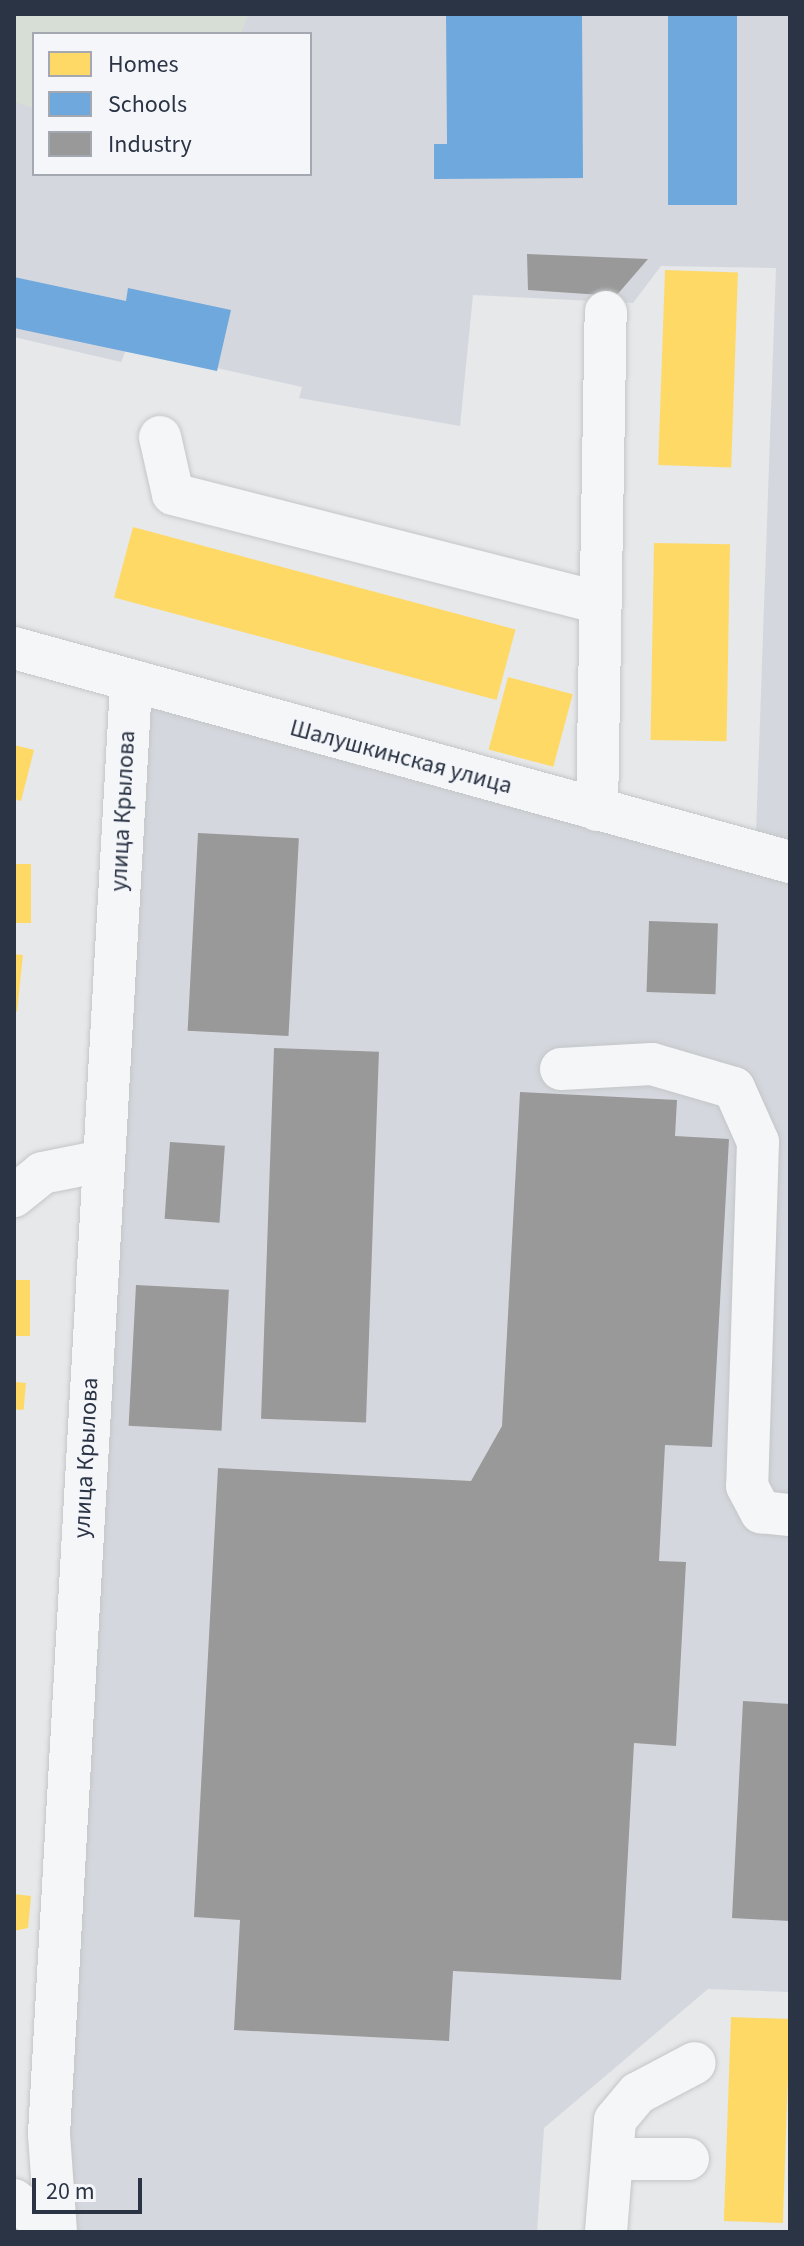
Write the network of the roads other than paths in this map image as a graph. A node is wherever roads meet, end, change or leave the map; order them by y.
1 (606, 312) dead end
2 (160, 437) dead end
3 (596, 602) junction
4 (14, 648) edge
5 (131, 684) junction
6 (597, 810) junction
7 (790, 862) edge
8 (561, 1069) dead end
9 (102, 1161) junction
10 (14, 1196) edge
11 (790, 1515) edge
12 (695, 2063) dead end
13 (612, 2159) junction
14 (688, 2159) dead end
15 (14, 2200) edge
16 (56, 2232) edge
17 (606, 2232) edge

1 - 3 street
2 - 3 street
3 - 6 street
4 - 5 street, Шалушкинская улица
5 - 6 street, Шалушкинская улица
5 - 9 street, улица Крылова
6 - 7 street, Шалушкинская улица
8 - 11 street
9 - 10 street
9 - 16 street, улица Крылова
12 - 13 street
13 - 14 street
13 - 17 street
15 - 16 street

